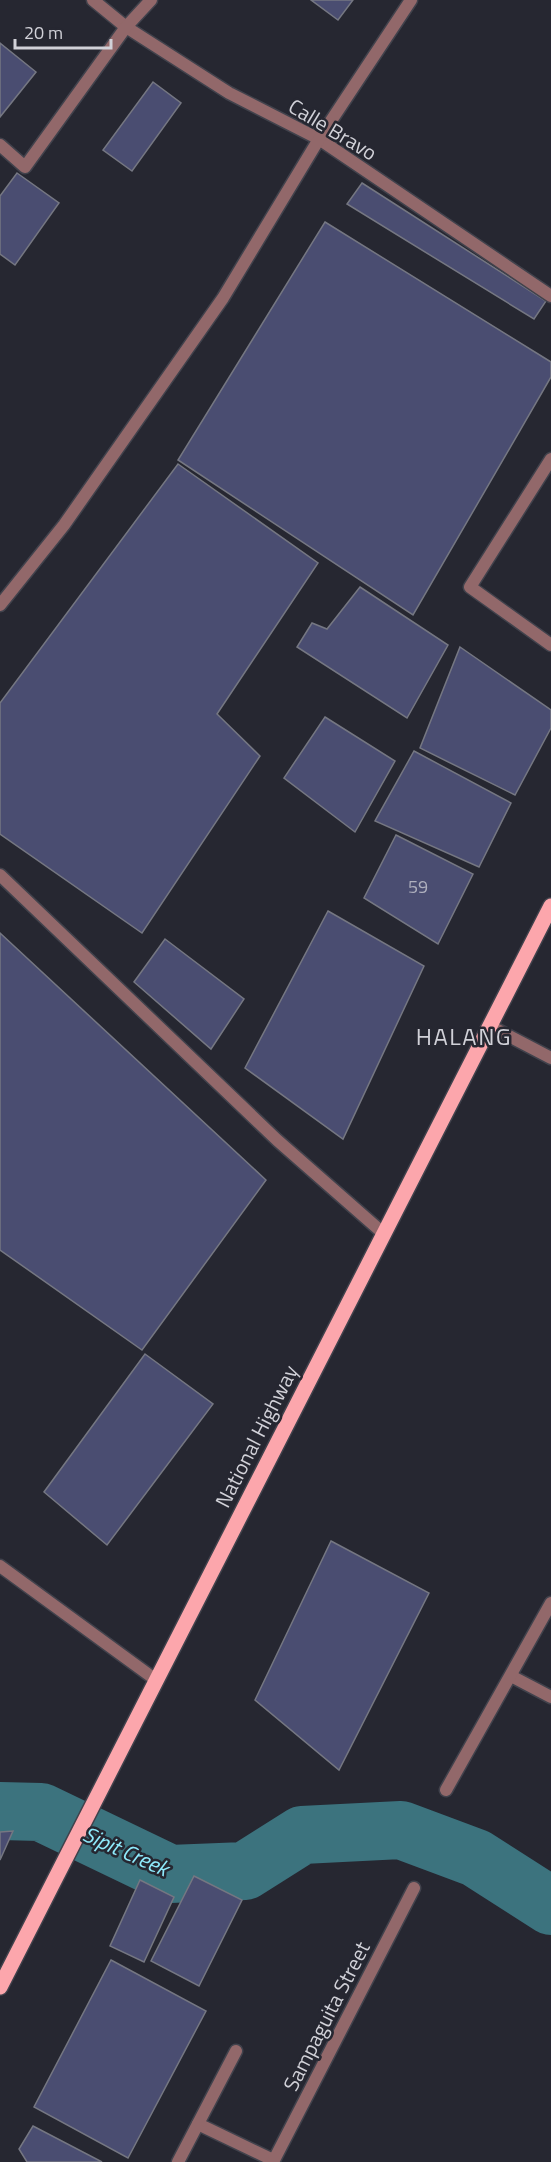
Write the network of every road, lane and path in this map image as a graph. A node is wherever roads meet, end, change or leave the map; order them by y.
1 (93, 0) edge
2 (151, 0) edge
3 (411, 0) edge
4 (126, 27) junction
5 (319, 140) junction
6 (0, 145) edge
7 (551, 296) edge
8 (551, 459) edge
9 (0, 605) edge
10 (551, 645) edge
11 (0, 875) edge
12 (551, 906) edge
13 (490, 1026) junction
14 (551, 1058) edge
15 (383, 1233) junction
16 (0, 1566) edge
17 (551, 1603) edge
18 (511, 1676) junction
19 (156, 1680) junction
20 (551, 1697) edge
21 (447, 1790) dead end
22 (414, 1888) dead end
23 (0, 1987) edge
24 (236, 2051) dead end
25 (198, 2124) junction
26 (273, 2161) edge
27 (178, 2162) edge

1 - 4 street, Calle Bravo
2 - 4 street
3 - 5 street
4 - 5 street, Calle Bravo
4 - 6 street
5 - 7 street, Calle Bravo
5 - 9 street
8 - 10 street
11 - 15 street
12 - 13 main road, National Highway
13 - 14 street
13 - 15 main road, National Highway
15 - 19 main road, National Highway
16 - 19 street
17 - 18 street
18 - 20 street
18 - 21 street
19 - 23 main road, National Highway
22 - 26 street, Sampaguita Street
24 - 25 street
25 - 26 street
25 - 27 street

